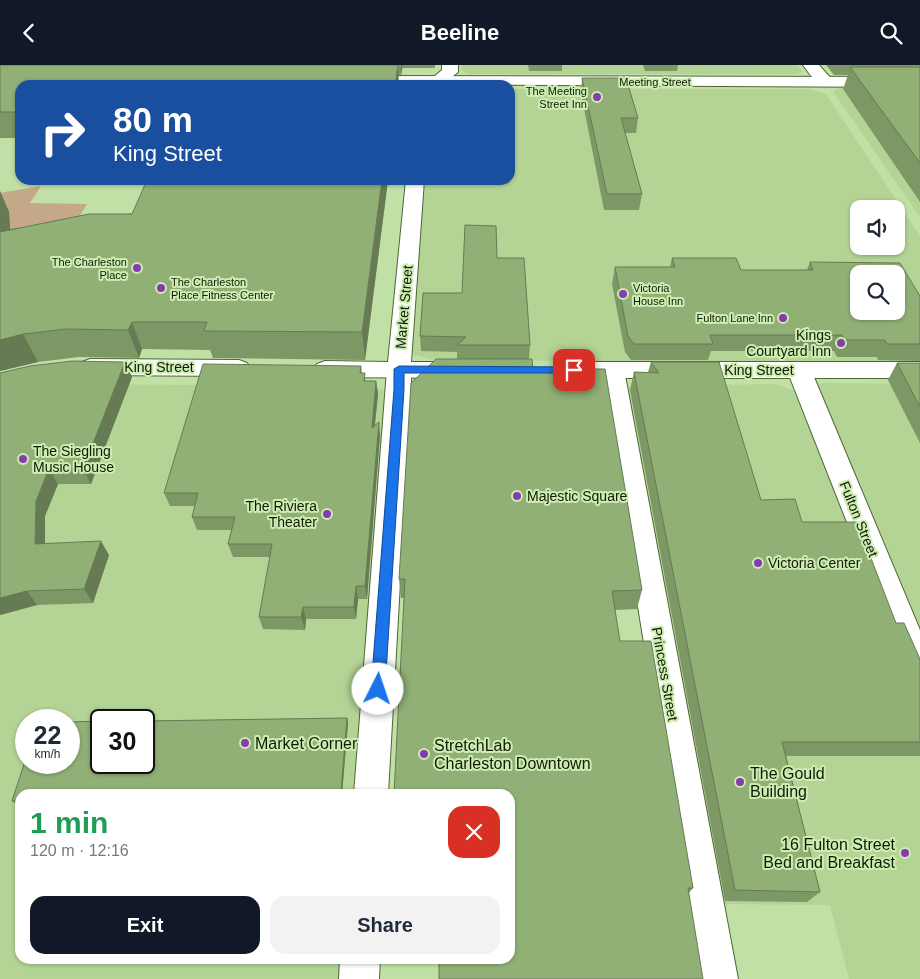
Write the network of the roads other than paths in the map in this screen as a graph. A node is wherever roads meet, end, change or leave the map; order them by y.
1 (386, 65) edge
2 (450, 65) edge
3 (811, 65) edge
4 (384, 80) edge
5 (439, 80) edge
6 (920, 82) edge
7 (515, 83) edge
8 (826, 83) junction
9 (415, 185) edge
10 (66, 368) edge
11 (258, 368) edge
12 (307, 369) edge
13 (399, 369) junction
14 (487, 370) edge
15 (544, 370) edge
16 (612, 370) junction
17 (799, 370) junction
18 (920, 370) edge
19 (920, 667) edge
20 (371, 789) edge
21 (360, 964) edge
22 (359, 979) edge
23 (718, 979) edge

1 - 4 street
2 - 5 street
3 - 8 street
6 - 8 street, Meeting Street
7 - 8 street, Meeting Street
9 - 13 street, Market Street
10 - 11 street, King Street
12 - 13 street
13 - 14 street
13 - 20 street, Market Street
15 - 16 street, King Street
16 - 17 street, King Street
16 - 23 street, Princess Street
17 - 18 street, King Street
17 - 19 street, Fulton Street
21 - 22 street

